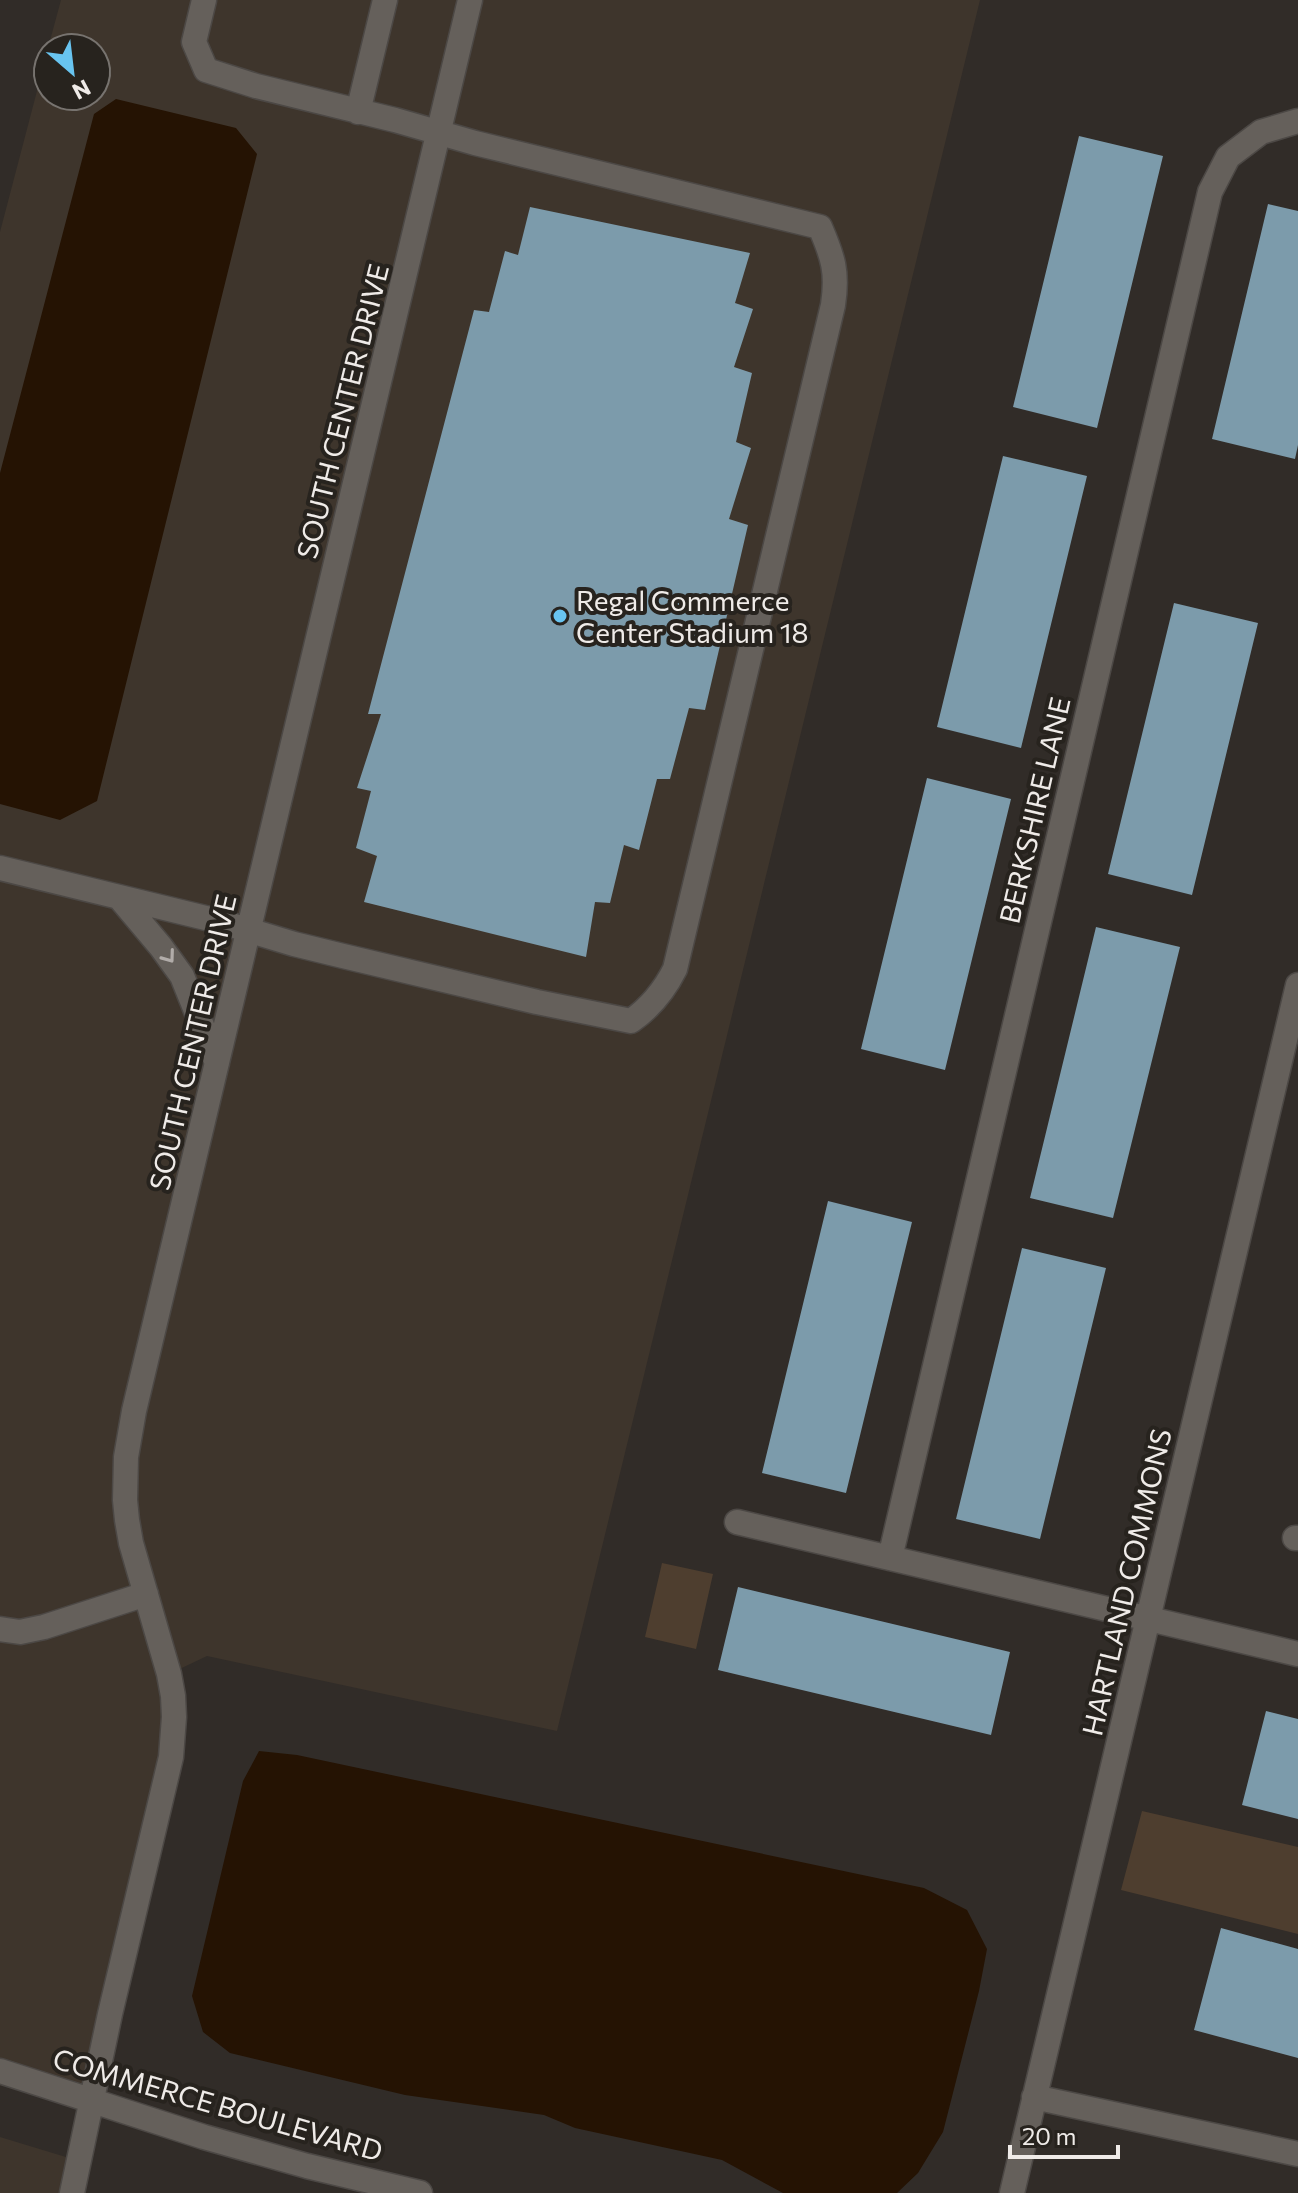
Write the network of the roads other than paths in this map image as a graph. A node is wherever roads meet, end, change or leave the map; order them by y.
1 (204, 0) edge
2 (385, 0) edge
3 (470, 0) edge
4 (358, 112) junction
5 (1298, 121) edge
6 (439, 133) junction
7 (0, 868) edge
8 (119, 897) junction
9 (250, 930) junction
10 (1298, 985) edge
11 (217, 1063) junction
12 (1287, 1078) edge
13 (737, 1522) dead end
14 (890, 1558) junction
15 (146, 1594) junction
16 (1148, 1619) junction
17 (0, 1629) edge
18 (1298, 1654) edge
19 (0, 2071) edge
20 (1034, 2097) junction
21 (92, 2100) junction
22 (1298, 2154) edge
23 (72, 2193) edge
24 (420, 2193) edge
25 (1012, 2193) edge

1 - 4 street
2 - 4 street
3 - 6 street, SOUTH CENTER DRIVE
4 - 6 street
5 - 14 street, BERKSHIRE LANE
6 - 9 street, SOUTH CENTER DRIVE
6 - 9 street
7 - 8 street
8 - 9 street
8 -> 11 street
9 - 11 street, SOUTH CENTER DRIVE
10 - 12 street, HARTLAND COMMONS
11 - 15 street, SOUTH CENTER DRIVE
12 - 16 street, HARTLAND COMMONS
13 - 14 street
14 - 16 street
15 - 17 street
15 - 21 street, SOUTH CENTER DRIVE
16 - 18 street
16 - 20 street, HARTLAND COMMONS
19 - 21 street, COMMERCE BOULEVARD
20 - 22 street
20 - 25 street, HARTLAND COMMONS
21 - 23 street, SOUTH CENTER DRIVE
21 - 24 street, COMMERCE BOULEVARD

